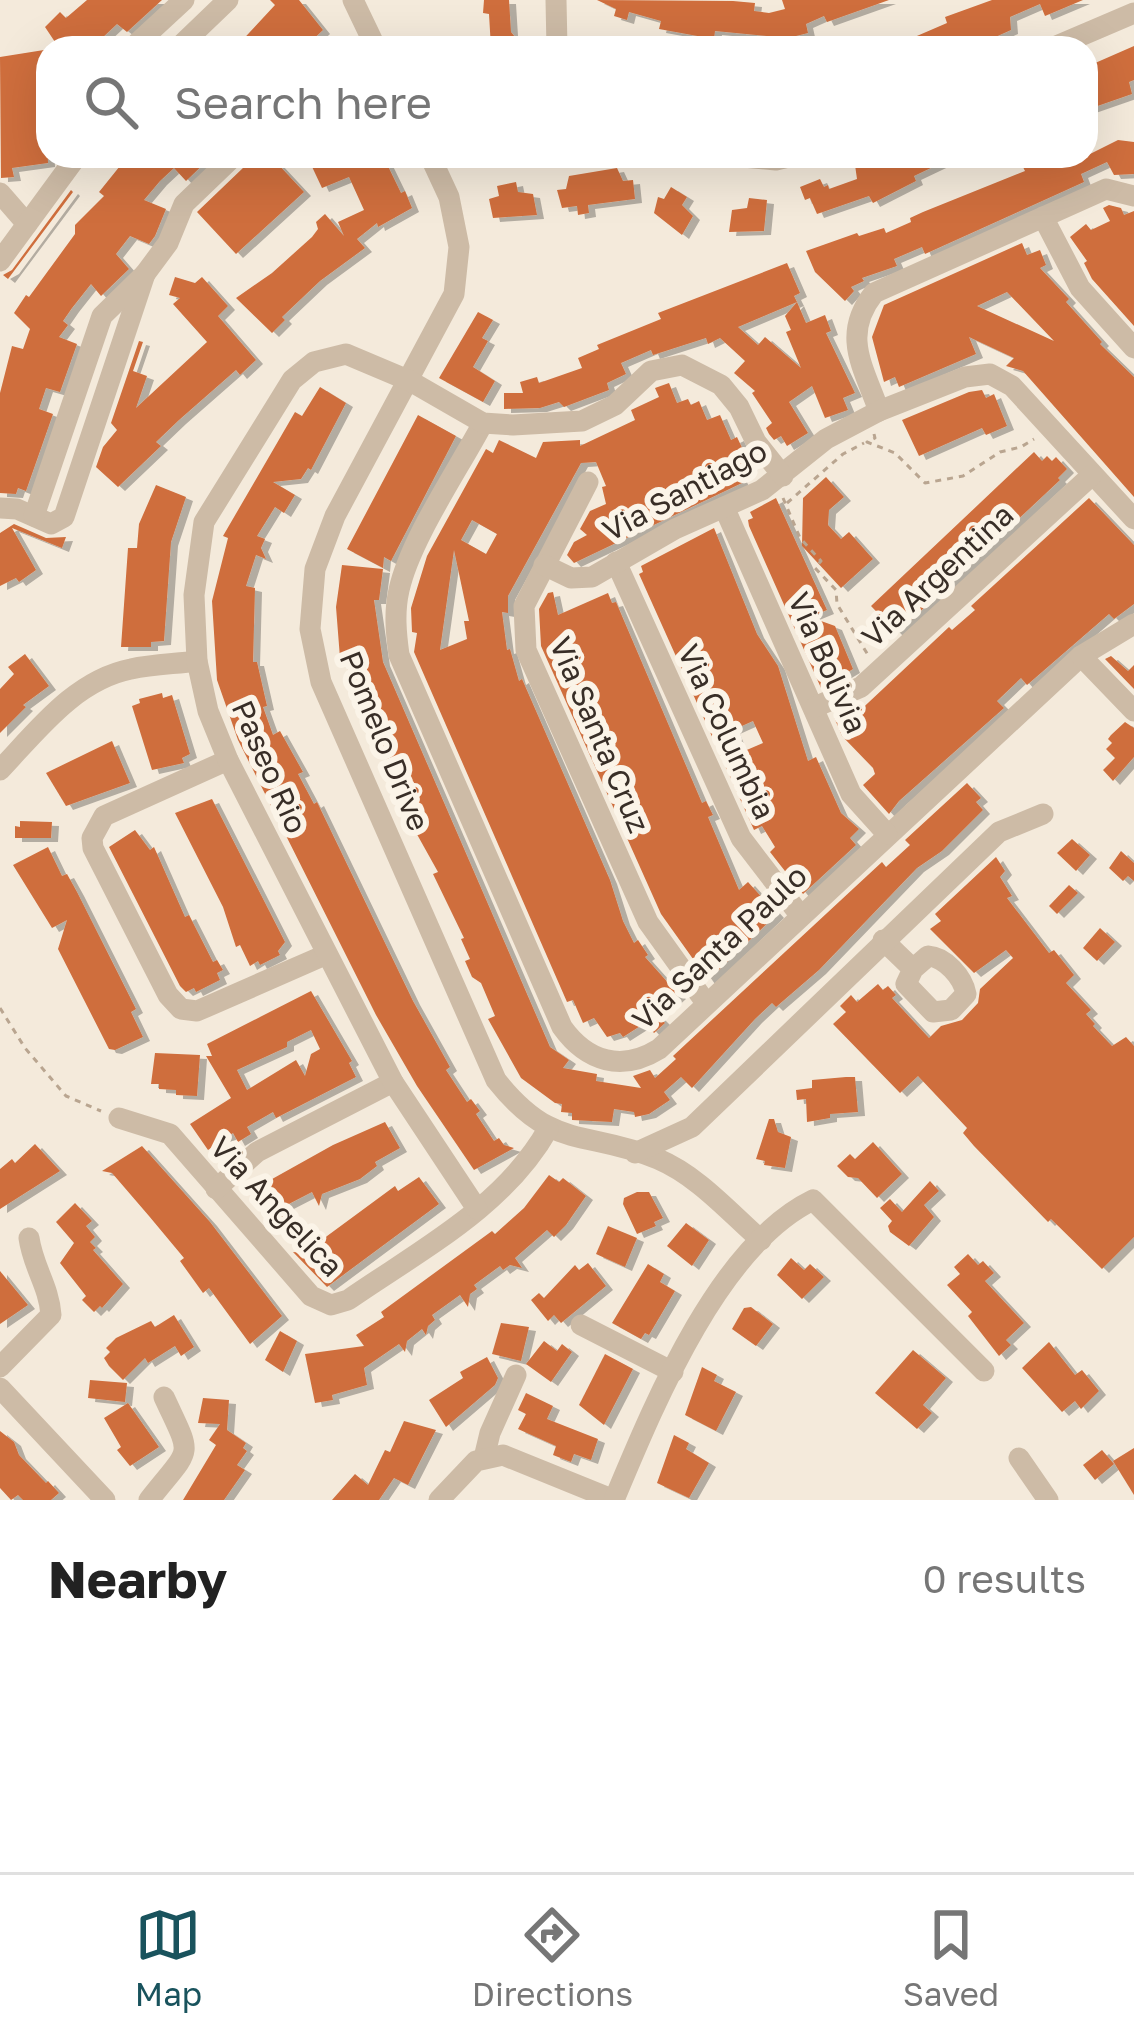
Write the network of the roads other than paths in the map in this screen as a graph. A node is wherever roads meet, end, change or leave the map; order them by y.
1 (184, 0) edge
2 (228, 0) edge
3 (353, 0) edge
4 (556, 0) edge
5 (1131, 9) edge
6 (145, 36) edge
7 (190, 36) edge
8 (368, 36) edge
9 (557, 36) edge
10 (1076, 36) edge
11 (68, 168) edge
12 (222, 168) edge
13 (439, 168) edge
14 (0, 193) edge
15 (1134, 196) edge
16 (1042, 217) junction
17 (27, 224) junction
18 (0, 261) edge
19 (1134, 348) edge
20 (410, 381) junction
21 (873, 414) junction
22 (483, 423) junction
23 (1092, 475) junction
24 (780, 478) junction
25 (588, 482) dead end
26 (724, 507) junction
27 (0, 508) edge
28 (1134, 520) edge
29 (616, 562) junction
30 (544, 565) junction
31 (1134, 624) edge
32 (1083, 658) junction
33 (197, 662) junction
34 (815, 707) junction
35 (1134, 711) edge
36 (228, 760) junction
37 (0, 770) edge
38 (1043, 814) dead end
39 (887, 835) junction
40 (800, 915) junction
41 (883, 940) junction
42 (325, 955) junction
43 (913, 969) dead end
44 (706, 1003) junction
45 (393, 1082) junction
46 (119, 1118) road end
47 (548, 1129) junction
48 (635, 1153) junction
49 (216, 1189) junction
50 (477, 1210) junction
51 (29, 1238) dead end
52 (761, 1240) junction
53 (581, 1325) dead end
54 (0, 1367) edge
55 (984, 1371) dead end
56 (673, 1372) junction
57 (516, 1375) dead end
58 (0, 1388) edge
59 (164, 1397) dead end
60 (484, 1458) junction
61 (1019, 1458) dead end
62 (104, 1500) edge
63 (149, 1500) edge
64 (439, 1500) edge
65 (614, 1500) edge
66 (1048, 1500) edge

1 - 6 street
2 - 7 street
3 - 8 street
4 - 9 street
5 - 10 street
11 - 17 street
12 - 27 street
13 - 20 street, Pomelo Drive
14 - 17 street
15 - 16 street
16 - 19 street
16 - 21 street
17 - 18 street
20 - 22 street, Paseo Rio
20 - 33 street, Paseo Rio
20 - 47 street, Pomelo Drive
21 - 23 street, Via Santiago
21 - 24 street, Via Santiago
22 - 24 street
22 - 44 street, Via Santa Paulo
23 - 28 street, Via Santiago
23 - 34 street, Via Argentina
24 - 26 street, Via Santiago
25 - 30 street, Via Santa Cruz
26 - 29 street, Via Santiago
26 - 34 street, Via Bolivia
29 - 30 street, Via Santiago
29 - 40 street, Via Columbia
30 - 44 street, Via Santa Cruz
31 - 32 street, Via Santa Paulo
32 - 35 street
32 - 39 street, Via Santa Paulo
33 - 36 street, Paseo Rio
33 - 37 street
34 - 39 street, Via Bolivia
36 - 42 street, Paseo Rio
36 - 42 street
38 - 41 street
39 - 40 street, Via Santa Paulo
40 - 44 street, Via Santa Paulo
41 - 43 street
41 - 48 street
42 - 45 street, Paseo Rio
45 - 49 street
45 - 50 street, Paseo Rio
46 - 49 street, Via Angelica
47 - 48 street
47 - 50 street, Via Angelica
48 - 52 street
49 - 50 street, Via Angelica
51 - 54 street
52 - 55 street
52 - 56 street
53 - 56 street
56 - 65 street
57 - 60 street
58 - 62 street
59 - 63 street
60 - 64 street
60 - 65 street
61 - 66 street

